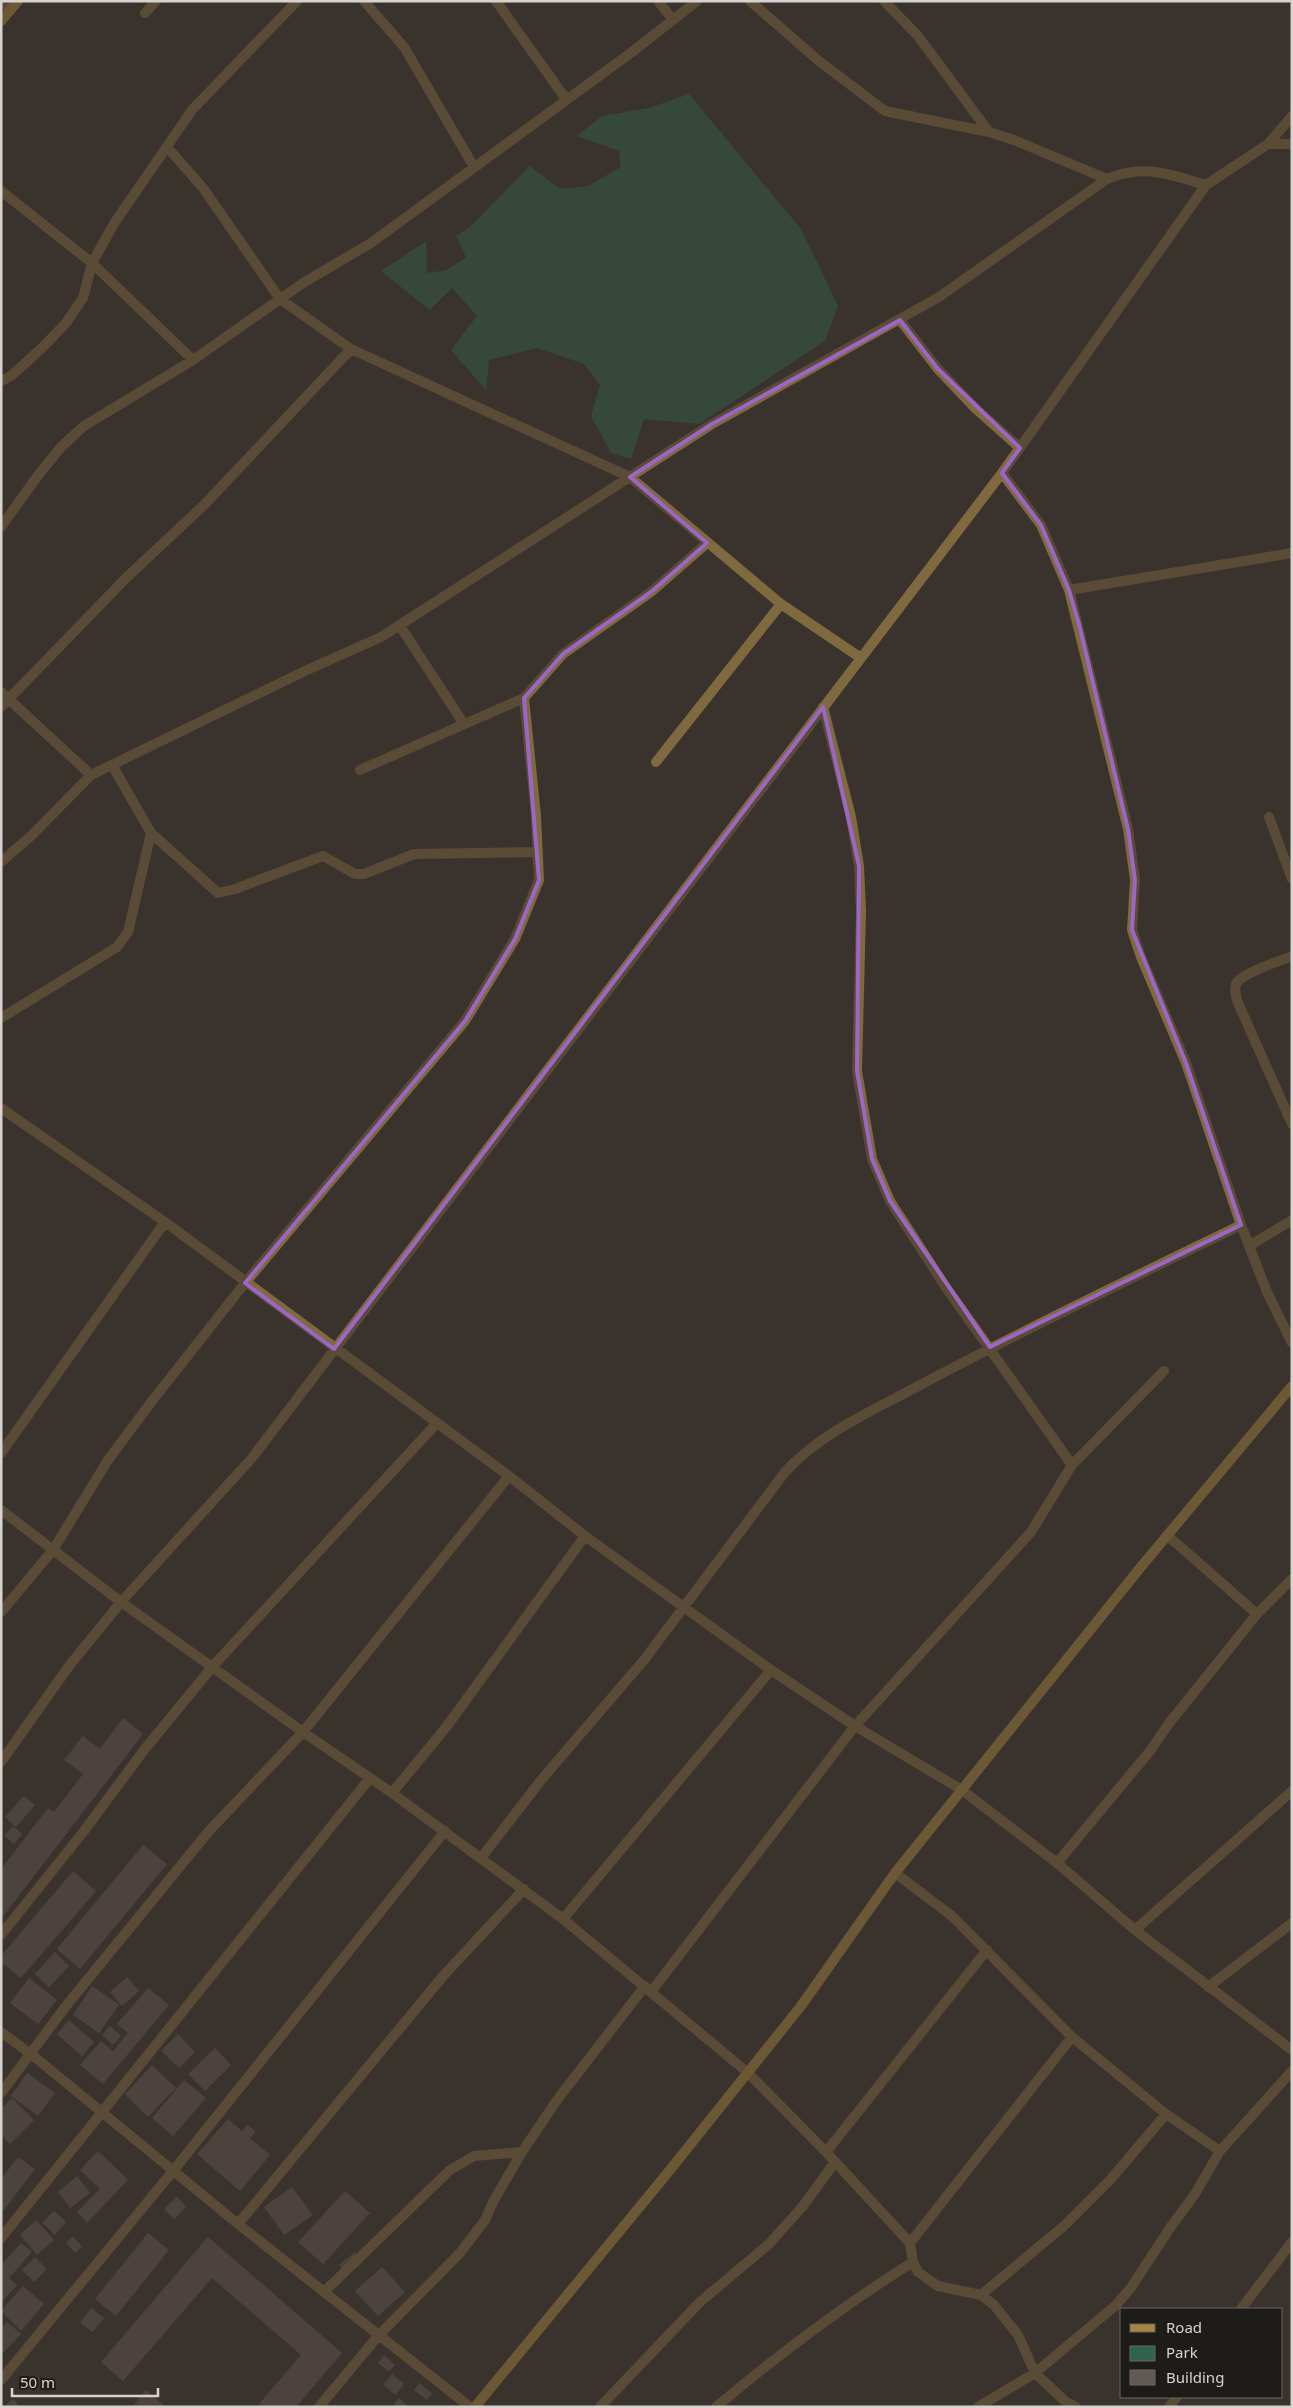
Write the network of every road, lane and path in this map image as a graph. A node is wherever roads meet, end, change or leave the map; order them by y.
1 (18, 1) edge
2 (156, 1) edge
3 (297, 1) edge
4 (364, 1) edge
5 (496, 1) edge
6 (658, 1) edge
7 (697, 1) edge
8 (750, 1) edge
9 (884, 1) edge
10 (1, 2) edge
11 (11, 10) junction
12 (145, 13) dead end
13 (673, 20) junction
14 (1, 21) edge
15 (566, 99) junction
16 (1292, 116) edge
17 (989, 132) junction
18 (1268, 144) junction
19 (1292, 144) edge
20 (167, 147) junction
21 (474, 167) junction
22 (1107, 179) junction
23 (1206, 185) junction
24 (1, 191) edge
25 (92, 263) junction
26 (280, 299) junction
27 (900, 320) junction
28 (351, 349) junction
29 (193, 360) junction
30 (1, 381) edge
31 (1020, 448) junction
32 (1002, 473) junction
33 (630, 477) junction
34 (1, 527) edge
35 (707, 543) junction
36 (1292, 553) edge
37 (1069, 590) junction
38 (781, 604) junction
39 (400, 626) junction
40 (861, 658) junction
41 (1, 692) edge
42 (524, 698) junction
43 (10, 700) junction
44 (1, 707) edge
45 (823, 707) junction
46 (464, 724) junction
47 (656, 762) dead end
48 (112, 765) junction
49 (360, 770) dead end
50 (91, 775) junction
51 (1269, 817) dead end
52 (151, 833) junction
53 (537, 852) junction
54 (1, 862) edge
55 (1292, 879) edge
56 (1292, 956) edge
57 (1, 1018) edge
58 (1, 1108) edge
59 (1292, 1124) edge
60 (1292, 1220) edge
61 (165, 1222) junction
62 (1241, 1225) junction
63 (1249, 1246) junction
64 (246, 1283) junction
65 (1292, 1343) edge
66 (990, 1347) junction
67 (334, 1349) junction
68 (1164, 1371) dead end
69 (1292, 1386) edge
70 (437, 1423) junction
71 (1, 1452) edge
72 (1072, 1465) junction
73 (509, 1476) junction
74 (1, 1510) edge
75 (1167, 1535) junction
76 (585, 1536) junction
77 (53, 1550) junction
78 (1292, 1579) edge
79 (121, 1602) junction
80 (682, 1606) junction
81 (1, 1612) edge
82 (1257, 1614) junction
83 (213, 1666) junction
84 (771, 1670) junction
85 (855, 1726) junction
86 (303, 1732) junction
87 (1, 1762) edge
88 (370, 1778) junction
89 (962, 1790) junction
90 (1292, 1791) edge
91 (392, 1792) junction
92 (445, 1831) junction
93 (481, 1858) junction
94 (1057, 1863) junction
95 (895, 1873) junction
96 (524, 1889) junction
97 (563, 1919) junction
98 (1292, 1923) edge
99 (1135, 1930) junction
100 (1, 1935) edge
101 (987, 1950) junction
102 (1208, 1986) junction
103 (648, 1989) junction
104 (1, 2032) edge
105 (1072, 2037) junction
106 (1292, 2050) edge
107 (31, 2054) junction
108 (1292, 2071) edge
109 (747, 2072) junction
110 (1, 2093) edge
111 (102, 2114) junction
112 (1166, 2114) junction
113 (1220, 2150) junction
114 (522, 2152) junction
115 (826, 2152) junction
116 (835, 2162) junction
117 (173, 2170) junction
118 (238, 2224) junction
119 (1, 2238) edge
120 (1292, 2242) edge
121 (910, 2243) junction
122 (913, 2262) junction
123 (324, 2292) junction
124 (981, 2295) junction
125 (1243, 2308) edge
126 (379, 2335) junction
127 (1034, 2373) junction
128 (1, 2380) edge
129 (1062, 2404) edge
130 (319, 2407) edge
131 (470, 2407) edge
132 (475, 2407) edge
133 (600, 2407) edge
134 (716, 2407) edge
135 (978, 2407) edge
136 (1076, 2407) edge

1 - 11 street
2 - 12 street
3 - 20 street
4 - 21 street
5 - 15 street
6 - 13 street
7 - 13 street
8 - 17 street
9 - 17 street
10 - 11 street
11 - 14 street
13 - 15 street
15 - 21 street
16 - 18 street
17 - 22 street
18 - 19 street
18 - 23 street
20 - 25 street
20 - 26 street
21 - 26 street
22 - 23 street
22 - 27 street
23 - 31 street
24 - 25 street
25 - 29 street
25 - 30 street
26 - 28 street
26 - 29 street
27 - 31 street
27 - 33 street
28 - 33 street
28 - 43 street
29 - 34 street
31 - 32 street
32 - 37 street
32 - 40 street
33 - 35 street
33 - 39 street
35 - 38 street
35 - 42 street
36 - 37 street
37 - 62 street
38 - 40 street
38 - 47 street
39 - 46 street
39 - 48 street
40 - 45 street
41 - 43 street
42 - 46 street
42 - 53 street
43 - 44 street
43 - 50 street
45 - 66 street
45 - 67 street
46 - 49 street
48 - 50 street
48 - 52 street
50 - 54 street
51 - 55 street
52 - 53 street
52 - 57 street
53 - 64 street
56 - 59 street
58 - 61 street
60 - 63 street
61 - 64 street
61 - 71 street
62 - 63 street
62 - 66 street
63 - 65 street
64 - 67 street
64 - 77 street
66 - 72 street
66 - 80 street
67 - 70 street
67 - 79 street
68 - 72 street
69 - 75 street
70 - 73 street
70 - 83 street
72 - 85 street
73 - 76 street
73 - 86 street
74 - 77 street
75 - 82 street
75 - 89 street
76 - 80 street
76 - 91 street
77 - 79 street
77 - 81 street
78 - 82 street
79 - 83 street
79 - 87 street
80 - 84 street
80 - 93 street
82 - 94 street
83 - 86 street
83 - 100 street
84 - 85 street
84 - 97 street
85 - 89 street
85 - 103 street
86 - 88 street
86 - 107 street
88 - 91 street
88 - 111 street
89 - 94 street
89 - 95 street
90 - 99 street
91 - 92 street
92 - 93 street
92 - 117 street
93 - 96 street
94 - 99 street
95 - 101 street
95 - 109 street
96 - 97 street
96 - 118 street
97 - 103 street
98 - 102 street
99 - 102 street
101 - 105 street
101 - 115 street
102 - 106 street
103 - 109 street
103 - 114 street
104 - 107 street
105 - 112 street
105 - 121 street
107 - 110 street
107 - 111 street
108 - 113 street
109 - 115 street
109 - 132 street
111 - 117 street
111 - 119 street
112 - 113 street
112 - 124 street
113 - 127 street
114 - 123 street
114 - 126 street
115 - 116 street
116 - 121 street
116 - 133 street
117 - 118 street
117 - 128 street
118 - 123 street
120 - 125 street
121 - 122 street
122 - 124 street
122 - 134 street
123 - 126 street
124 - 127 street
126 - 130 street
126 - 131 street
127 - 129 street
127 - 135 street
129 - 136 street

